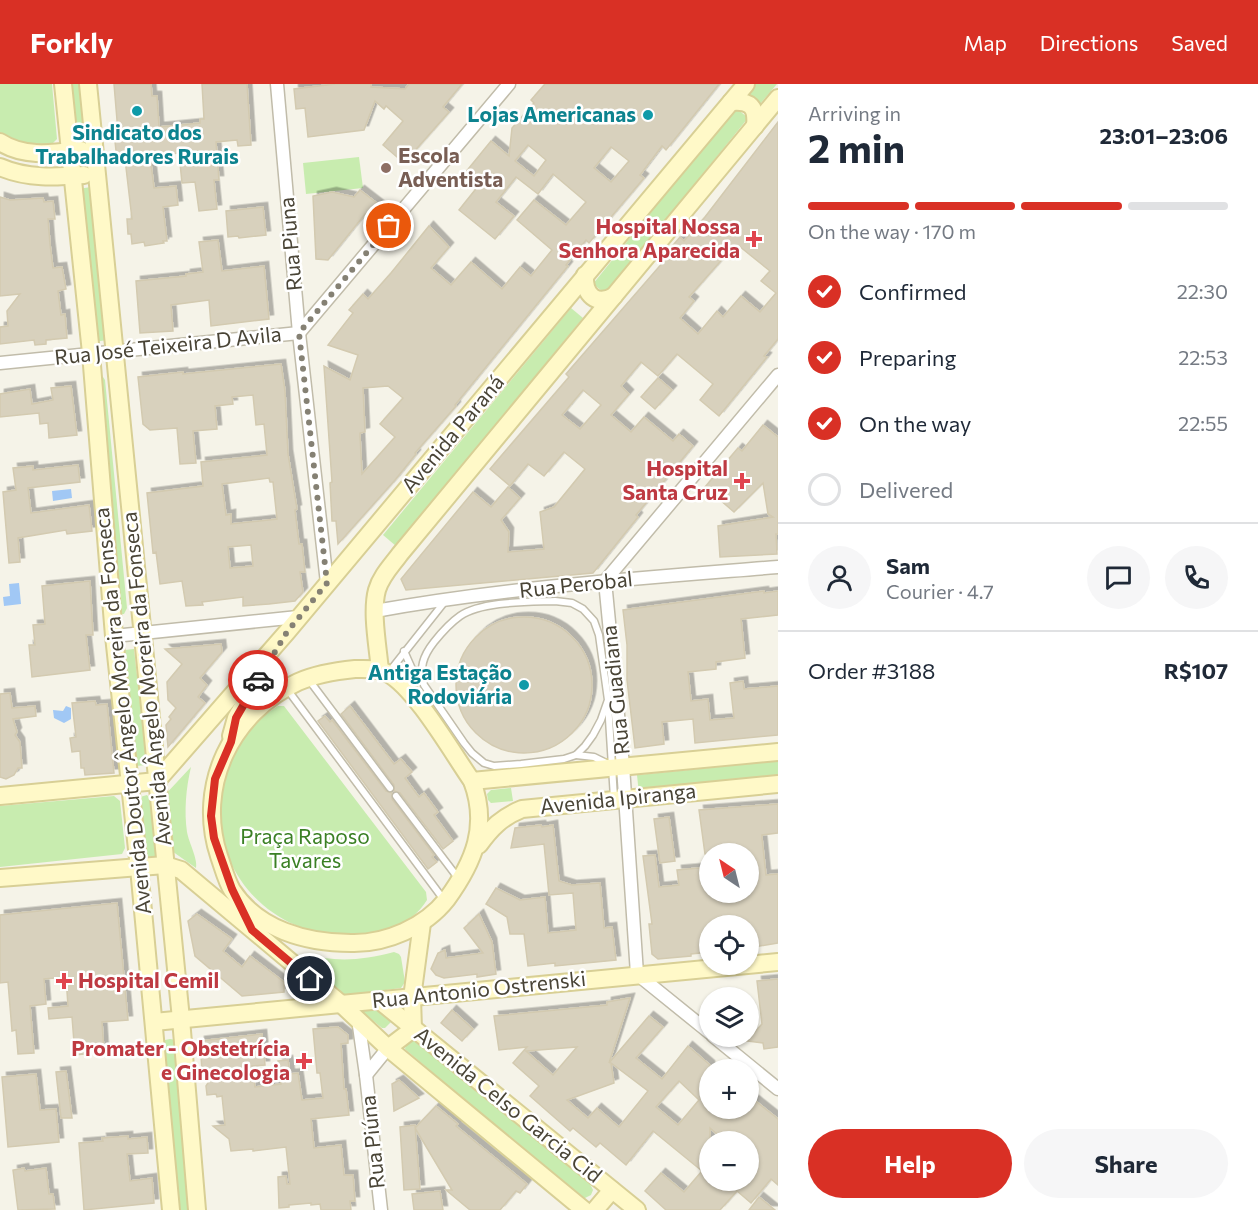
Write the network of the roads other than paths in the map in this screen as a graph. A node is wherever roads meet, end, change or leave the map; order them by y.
1 (63, 84) edge
2 (88, 84) edge
3 (277, 84) edge
4 (509, 84) edge
5 (746, 84) edge
6 (778, 98) edge
7 (731, 102) junction
8 (755, 126) junction
9 (0, 142) edge
10 (94, 148) junction
11 (71, 151) junction
12 (0, 167) edge
13 (97, 173) junction
14 (73, 176) junction
15 (585, 275) junction
16 (614, 296) junction
17 (566, 299) junction
18 (595, 318) junction
19 (299, 333) junction
20 (115, 350) junction
21 (91, 353) junction
22 (0, 363) edge
23 (778, 375) edge
24 (778, 567) edge
25 (605, 581) junction
26 (327, 583) junction
27 (448, 598) junction
28 (375, 611) junction
29 (298, 617) junction
30 (287, 632) junction
31 (141, 633) junction
32 (114, 636) junction
33 (404, 651) junction
34 (384, 672) junction
35 (421, 674) junction
36 (308, 678) junction
37 (286, 688) junction
38 (418, 689) junction
39 (608, 700) junction
40 (231, 742) junction
41 (778, 752) edge
42 (576, 755) junction
43 (617, 766) junction
44 (502, 772) junction
45 (157, 781) junction
46 (472, 781) junction
47 (778, 784) edge
48 (128, 785) junction
49 (390, 788) dead end
50 (0, 796) edge
51 (396, 796) dead end
52 (620, 798) junction
53 (475, 850) junction
54 (165, 865) junction
55 (139, 868) junction
56 (0, 878) edge
57 (193, 879) junction
58 (460, 880) junction
59 (232, 889) junction
60 (445, 901) junction
61 (169, 902) junction
62 (422, 923) junction
63 (252, 930) junction
64 (301, 938) junction
65 (416, 959) junction
66 (778, 962) edge
67 (637, 974) junction
68 (310, 979) junction
69 (440, 994) junction
70 (412, 998) junction
71 (380, 1001) junction
72 (340, 1004) junction
73 (295, 1009) junction
74 (181, 1019) junction
75 (358, 1020) junction
76 (154, 1022) junction
77 (699, 1024) edge
78 (413, 1029) junction
79 (726, 1047) edge
80 (388, 1048) junction
81 (366, 1075) junction
82 (778, 1089) edge
83 (612, 1190) junction
84 (171, 1210) edge
85 (197, 1210) edge
86 (381, 1210) edge
87 (584, 1210) edge
88 (595, 1210) edge
89 (637, 1210) edge

1 - 11 street, Avenida Doutor Ângelo Moreira da Fonseca
2 - 10 street, Avenida Ângelo Moreira da Fonseca
3 - 19 street, Rua Piuna
4 - 19 street, Rua José Teixeira D Avila
5 - 7 street, Avenida Paraná
6 - 8 street, Avenida Paraná
7 - 8 street
7 - 15 street, Avenida Paraná
8 - 16 street, Avenida Paraná
9 - 11 street
10 - 11 street
10 - 13 street, Avenida Ângelo Moreira da Fonseca
11 - 14 street, Avenida Doutor Ângelo Moreira da Fonseca
12 - 14 street
13 - 14 street
13 - 20 street, Avenida Ângelo Moreira da Fonseca
14 - 21 street, Avenida Doutor Ângelo Moreira da Fonseca
15 - 16 street
15 - 17 street, Avenida Paraná
16 - 18 street, Avenida Paraná
17 - 18 street
17 - 26 street, Avenida Paraná
18 - 28 street, Avenida Paraná
19 - 20 street, Rua José Teixeira D Avila
19 - 26 street, Rua Piuna
20 - 21 street, Rua José Teixeira D Avila
20 - 31 street, Avenida Ângelo Moreira da Fonseca
21 - 22 street, Rua José Teixeira D Avila
21 - 32 street, Avenida Doutor Ângelo Moreira da Fonseca
23 - 25 street
24 - 25 street, Rua Perobal
25 - 27 street, Rua Perobal
25 - 43 street, Rua Guadiana
26 - 29 street, Avenida Paraná
27 - 28 street, Rua Perobal
27 - 33 lane
28 - 34 street, Avenida Paraná
29 - 30 street, Avenida Paraná
29 - 31 street
30 - 40 street
30 - 45 street, Avenida Paraná
31 - 32 street
31 - 45 street, Avenida Ângelo Moreira da Fonseca
32 - 48 street, Avenida Doutor Ângelo Moreira da Fonseca
33 - 34 lane
33 - 35 lane
34 - 36 street
34 - 38 street
35 - 38 lane
35 - 39 lane
36 - 37 street
36 - 49 lane
37 - 40 street
37 - 60 lane
38 - 44 lane
38 - 46 street
39 - 42 lane
39 - 43 lane
40 - 59 street
41 - 43 street, Avenida Ipiranga
42 - 43 lane
42 - 44 lane
43 - 44 street, Avenida Ipiranga
43 - 52 street, Rua Guadiana
44 - 46 street, Avenida Ipiranga
45 - 48 street
45 - 54 street, Avenida Ângelo Moreira da Fonseca
46 - 53 street
47 - 52 street, Avenida Ipiranga
48 - 50 street
48 - 55 street, Avenida Doutor Ângelo Moreira da Fonseca
51 - 58 lane
52 - 53 street, Avenida Ipiranga
52 - 67 street, Rua Guadiana
53 - 58 street
54 - 55 street
54 - 57 street, Avenida Celso Garcia Cid
54 - 61 street, Avenida Ângelo Moreira da Fonseca
55 - 56 street
55 - 76 street, Avenida Doutor Ângelo Moreira da Fonseca
57 - 61 street
57 - 63 street, Avenida Celso Garcia Cid
58 - 60 street
59 - 63 street
59 - 64 street
60 - 62 street
61 - 74 street, Avenida Ângelo Moreira da Fonseca
62 - 64 street
62 - 65 street
63 - 64 street
63 - 68 street, Avenida Celso Garcia Cid
65 - 69 street
65 - 70 street
66 - 67 street, Rua Antonio Ostrenski
67 - 69 street, Rua Antonio Ostrenski
67 - 77 street
68 - 72 street, Avenida Celso Garcia Cid
68 - 73 street
69 - 70 street, Rua Antonio Ostrenski
70 - 71 street, Rua Antonio Ostrenski
70 - 78 street
71 - 72 street, Rua Antonio Ostrenski
71 - 78 street, Avenida Celso Garcia Cid
72 - 73 street, Rua Antonio Ostrenski
72 - 75 street, Avenida Celso Garcia Cid
73 - 74 street, Rua Antonio Ostrenski
74 - 76 street, Rua Antonio Ostrenski
74 - 85 street, Avenida Ângelo Moreira da Fonseca
75 - 80 street, Avenida Celso Garcia Cid
75 - 81 street, Rua Piúna
76 - 84 street, Avenida Doutor Ângelo Moreira da Fonseca
78 - 80 street
78 - 83 street, Avenida Celso Garcia Cid
79 - 82 street
80 - 81 street, Rua Piúna
80 - 87 street, Avenida Celso Garcia Cid
81 - 86 street, Rua Piúna
83 - 88 street
83 - 89 street, Avenida Celso Garcia Cid

